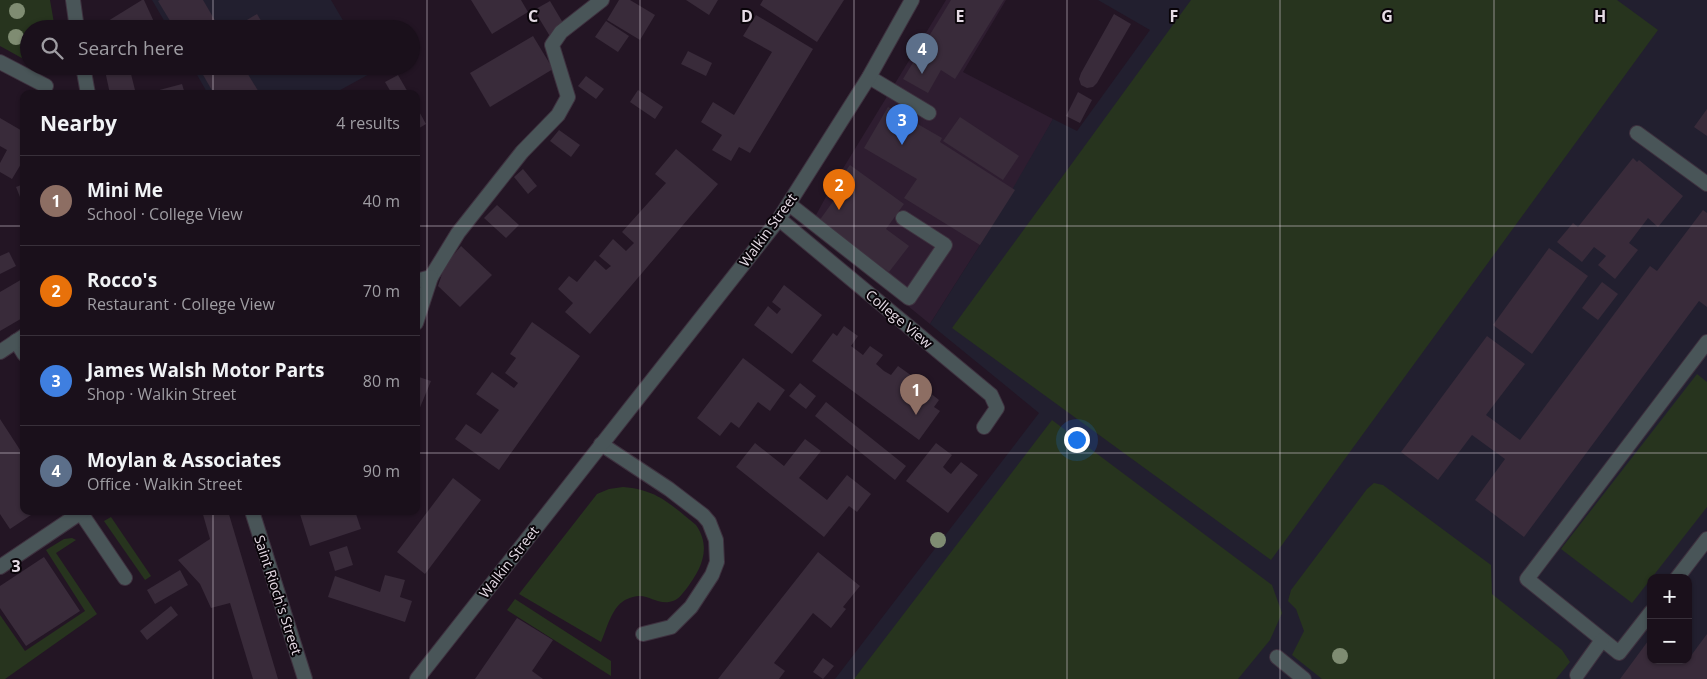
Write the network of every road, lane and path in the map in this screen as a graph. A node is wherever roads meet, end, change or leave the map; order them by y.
1 (73, 0) edge
2 (602, 0) edge
3 (912, 0) edge
4 (76, 20) edge
5 (0, 62) edge
6 (20, 72) edge
7 (25, 75) edge
8 (85, 75) edge
9 (869, 77) junction
10 (46, 86) dead end
11 (87, 90) edge
12 (929, 113) dead end
13 (1637, 134) dead end
14 (1707, 184) edge
15 (789, 204) junction
16 (903, 218) dead end
17 (779, 219) junction
18 (431, 277) junction
19 (420, 280) edge
20 (420, 311) edge
21 (20, 339) edge
22 (1707, 342) edge
23 (0, 352) edge
24 (984, 427) dead end
25 (601, 444) junction
26 (78, 515) edge
27 (84, 515) edge
28 (253, 515) edge
29 (1707, 539) edge
30 (0, 567) edge
31 (1680, 574) edge
32 (126, 578) dead end
33 (1647, 617) edge
34 (643, 634) dead end
35 (1602, 640) junction
36 (1277, 657) dead end
37 (1577, 678) edge
38 (305, 679) edge
39 (417, 679) edge
40 (1304, 679) edge

1 - 4 street
2 - 18 street
3 - 9 street, Walkin Street
5 - 6 street
7 - 10 street
8 - 11 street
9 - 12 street
9 - 15 street, Walkin Street
13 - 14 street
15 - 16 street
15 - 17 street, Walkin Street
17 - 24 street, College View
17 - 25 street, Walkin Street
18 - 19 street
18 - 20 street
21 - 23 street
22 - 35 street
25 - 34 street
25 - 39 street, Walkin Street
26 - 30 street
27 - 32 street
28 - 38 street, Saint Rioch's Street
29 - 31 street
33 - 35 street
35 - 37 street
36 - 40 street

